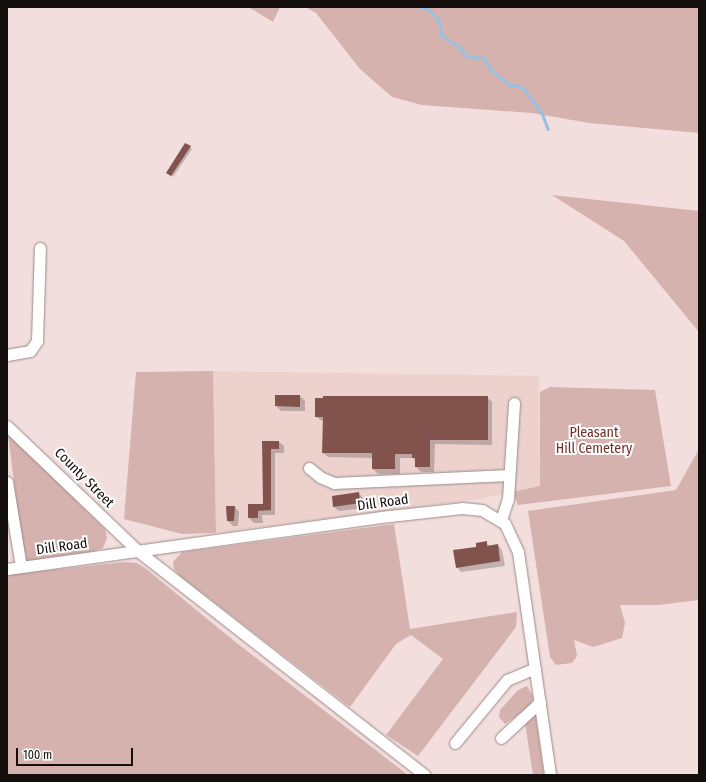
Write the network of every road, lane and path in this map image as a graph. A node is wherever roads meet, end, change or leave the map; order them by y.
1 (40, 248) dead end
2 (7, 355) edge
3 (514, 403) dead end
4 (7, 426) edge
5 (309, 468) dead end
6 (509, 475) junction
7 (7, 482) edge
8 (501, 520) junction
9 (138, 551) junction
10 (21, 567) junction
11 (7, 569) edge
12 (535, 668) junction
13 (540, 702) junction
14 (501, 738) dead end
15 (455, 743) dead end
16 (425, 775) edge
17 (550, 775) edge

1 - 2 street
3 - 6 street
4 - 9 street, County Street
5 - 6 street
6 - 8 street
7 - 10 street
8 - 9 street, Dill Road
8 - 12 street, Dill Road
9 - 10 street, Dill Road
9 - 16 street, County Street
10 - 11 street, Dill Road
12 - 13 street, Dill Road
12 - 15 street
13 - 14 street
13 - 17 street, Dill Road

